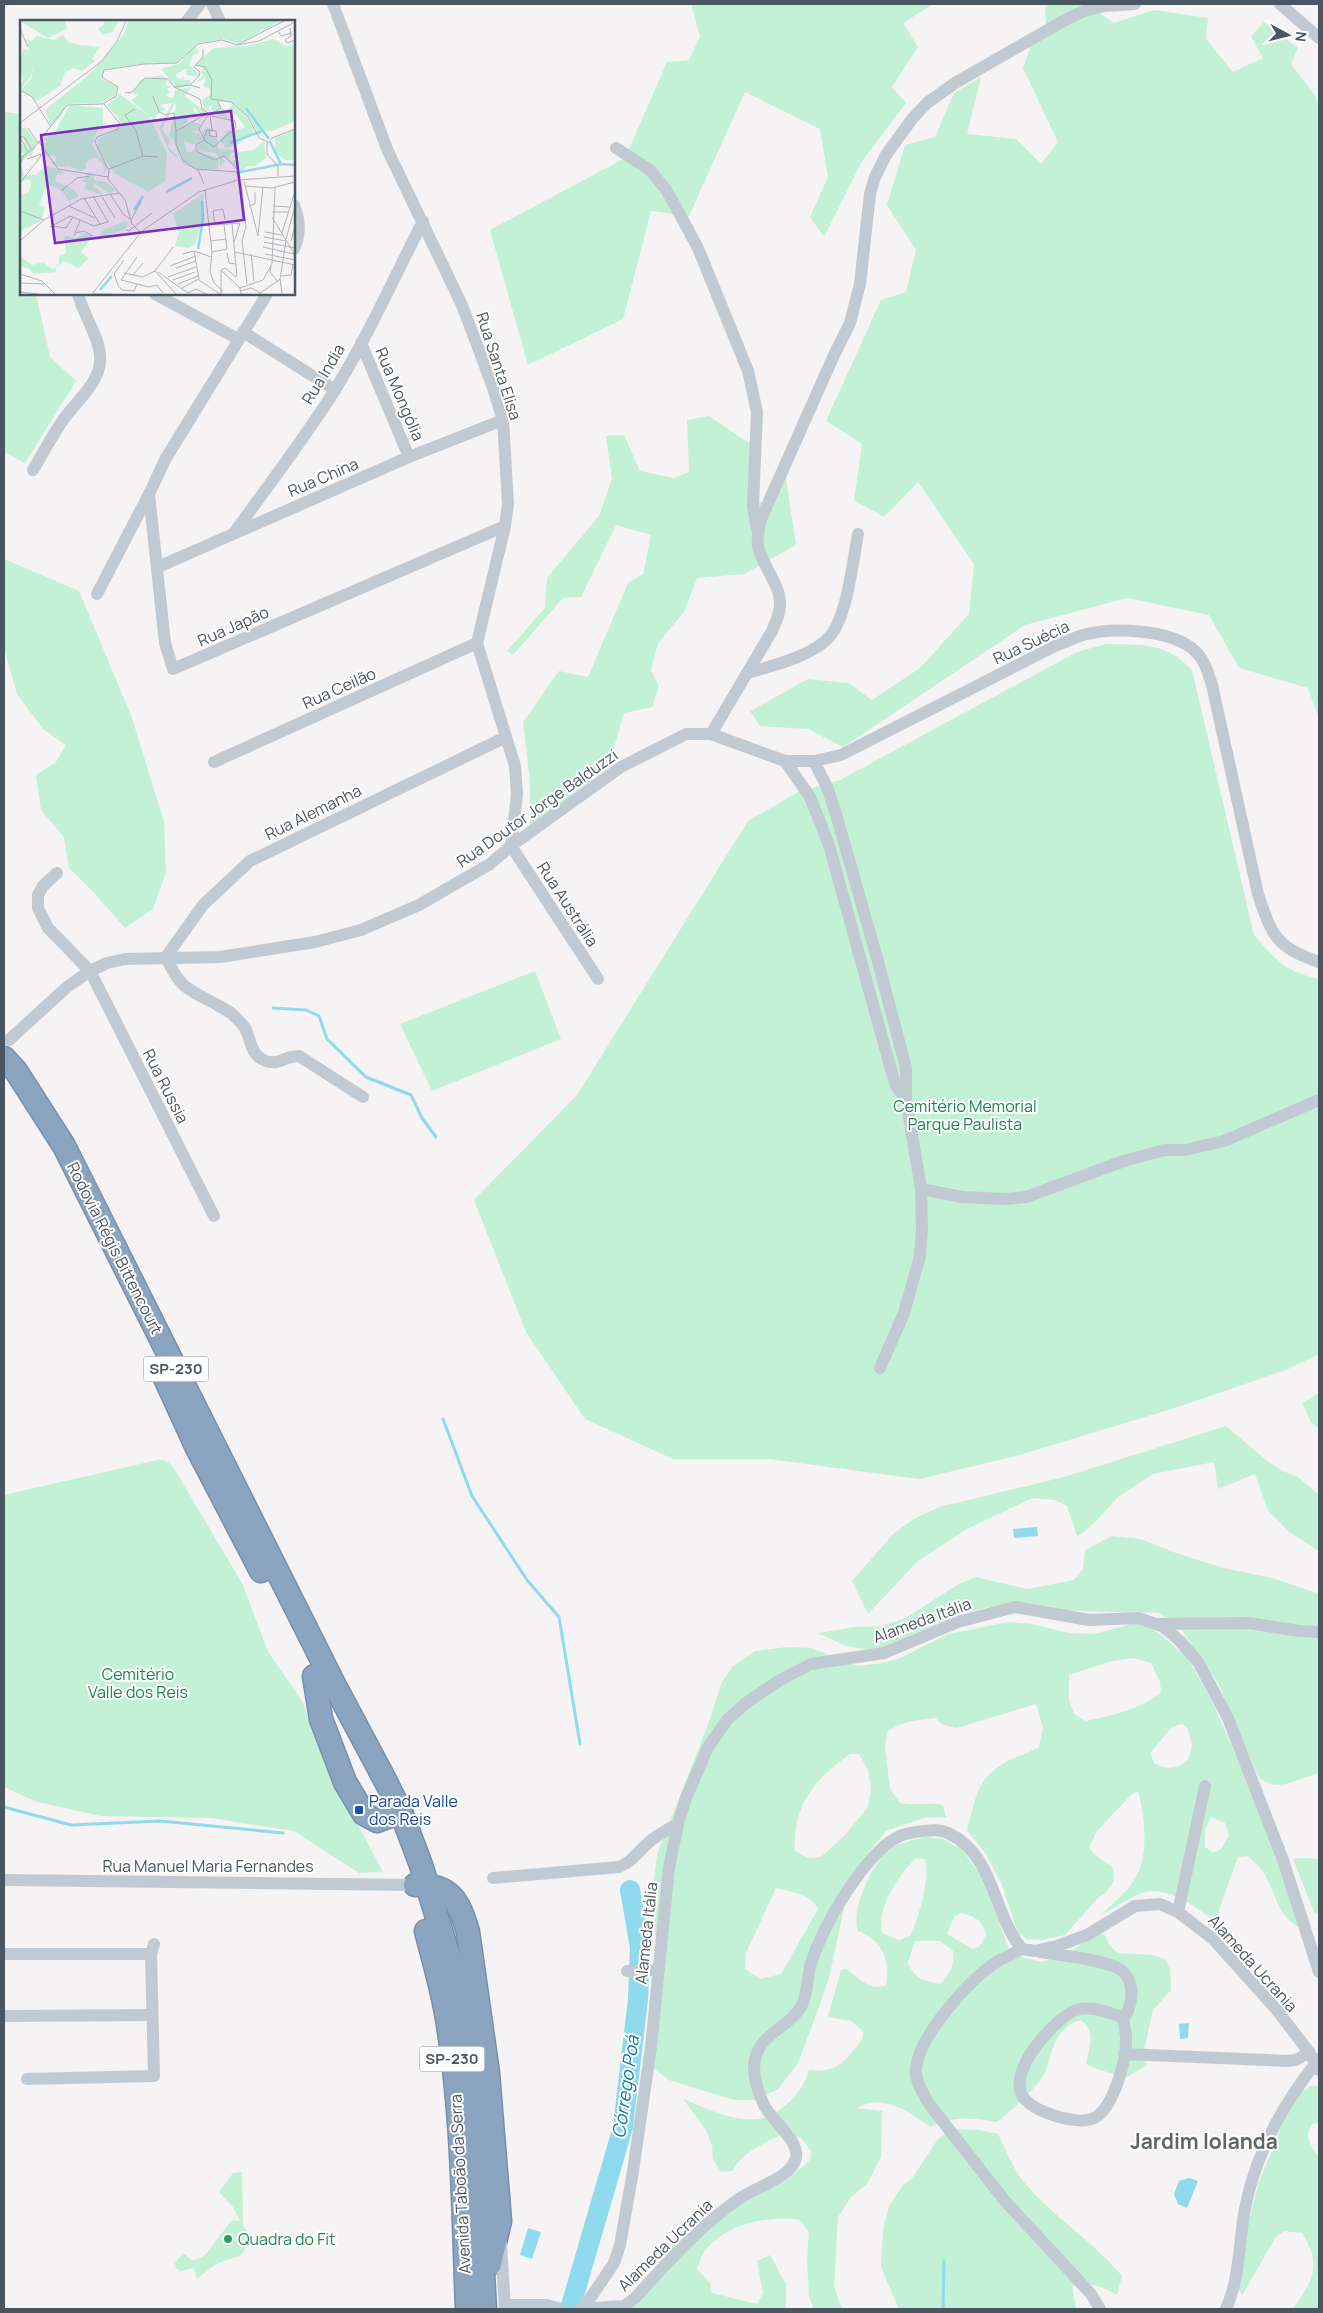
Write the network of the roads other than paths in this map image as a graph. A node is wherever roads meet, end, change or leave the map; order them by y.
1 (200, 4) edge
2 (212, 4) edge
3 (333, 4) edge
4 (1135, 4) edge
5 (1280, 4) edge
6 (1103, 5) edge
7 (188, 20) edge
8 (220, 20) edge
9 (1319, 38) edge
10 (616, 148) dead end
11 (295, 209) edge
12 (423, 221) junction
13 (295, 247) edge
14 (78, 295) edge
15 (157, 295) edge
16 (266, 295) edge
17 (241, 336) junction
18 (361, 343) junction
19 (335, 390) junction
20 (503, 420) junction
21 (409, 457) junction
22 (33, 470) dead end
23 (149, 494) junction
24 (505, 526) junction
25 (758, 532) junction
26 (234, 533) junction
27 (858, 534) dead end
28 (158, 567) junction
29 (96, 594) dead end
30 (477, 643) junction
31 (747, 673) junction
32 (711, 734) junction
33 (506, 737) junction
34 (785, 761) junction
35 (814, 761) junction
36 (214, 762) dead end
37 (511, 846) junction
38 (57, 873) dead end
39 (166, 957) junction
40 (1319, 962) edge
41 (90, 971) junction
42 (598, 979) dead end
43 (7, 1057) edge
44 (363, 1097) dead end
45 (906, 1099) junction
46 (1319, 1100) edge
47 (921, 1189) junction
48 (214, 1216) dead end
49 (880, 1368) dead end
50 (1157, 1624) junction
51 (1319, 1632) edge
52 (312, 1672) joint
53 (336, 1688) joint
54 (1205, 1786) dead end
55 (394, 1815) junction
56 (678, 1824) junction
57 (420, 1878) junction
58 (493, 1878) dead end
59 (4, 1880) edge
60 (1178, 1912) junction
61 (1029, 1950) junction
62 (4, 1954) edge
63 (653, 1970) junction
64 (627, 1971) dead end
65 (1319, 1972) edge
66 (151, 2015) junction
67 (4, 2016) edge
68 (1124, 2018) junction
69 (1124, 2054) junction
70 (1316, 2061) edge
71 (27, 2079) dead end
72 (495, 2304) edge
73 (467, 2309) edge
74 (560, 2309) edge
75 (580, 2309) edge
76 (584, 2309) edge
77 (1100, 2309) edge
78 (1227, 2309) edge

1 - 7 street
2 - 8 street
3 - 12 street, Rua Santa Elisa
4 - 6 street
5 - 9 street
6 - 25 street
10 - 25 street
11 - 13 street
12 - 18 street, Rua India
12 - 20 street, Rua Santa Elisa
14 - 22 street
15 - 17 street
16 - 17 street
17 - 19 street
17 - 23 street
18 - 19 street, Rua India
18 - 21 street, Rua Mongólia
19 - 26 street, Rua India
20 - 21 street, Rua China
20 - 24 street, Rua Santa Elisa
21 - 26 street, Rua China
23 - 28 street, Rua Japão
23 - 29 street
24 - 28 street, Rua Japão
24 - 30 street, Rua Santa Elisa
25 - 31 street
26 - 28 street, Rua China
27 - 31 street
30 - 33 street
30 - 36 street, Rua Ceilão
31 - 32 street
32 - 34 street, Rua Doutor Jorge Balduzzi
32 - 37 street, Rua Doutor Jorge Balduzzi
33 - 37 street
33 - 39 street, Rua Alemanha
34 - 35 street, Rua Suécia
34 - 45 street
35 - 40 street, Rua Suécia
35 - 45 street
37 - 39 street, Rua Doutor Jorge Balduzzi
37 - 42 street, Rua Austrália
38 - 41 street, Rua Russia
39 - 41 street, Rua Doutor Jorge Balduzzi
39 - 44 street
41 - 43 street, Rua Doutor Jorge Balduzzi
41 - 48 street, Rua Russia
43 - 52 highway, Rodovia Régis Bittencourt / SP-230
43 - 53 highway, Rodovia Régis Bittencourt / SP-230
45 - 47 street
46 - 47 street
47 - 49 street
50 - 51 street
50 - 56 street, Alameda Itália
50 - 65 street, Alameda Itália
52 - 55 highway, Avenida Taboão da Serra / SP-230
53 - 55 highway, Avenida Taboão da Serra
54 - 60 street
55 - 57 highway, Avenida Taboão da Serra / SP-230
56 - 58 street
56 - 63 street, Alameda Itália
57 - 59 street, Rua Manuel Maria Fernandes
57 - 72 highway, Avenida Taboão da Serra / SP-230
57 - 72 highway
57 - 73 highway, Avenida Taboão da Serra / SP-230
60 - 61 street, Alameda Ucrania
60 - 70 street, Alameda Ucrania
61 - 68 street
61 - 76 street, Alameda Ucrania
61 - 77 street
62 - 66 street
63 - 64 street
63 - 76 street, Alameda Itália
66 - 67 street
66 - 71 street
68 - 69 street
68 - 69 street
69 - 70 street
70 - 78 street
72 - 74 street
75 - 76 street, Alameda Ucrania

